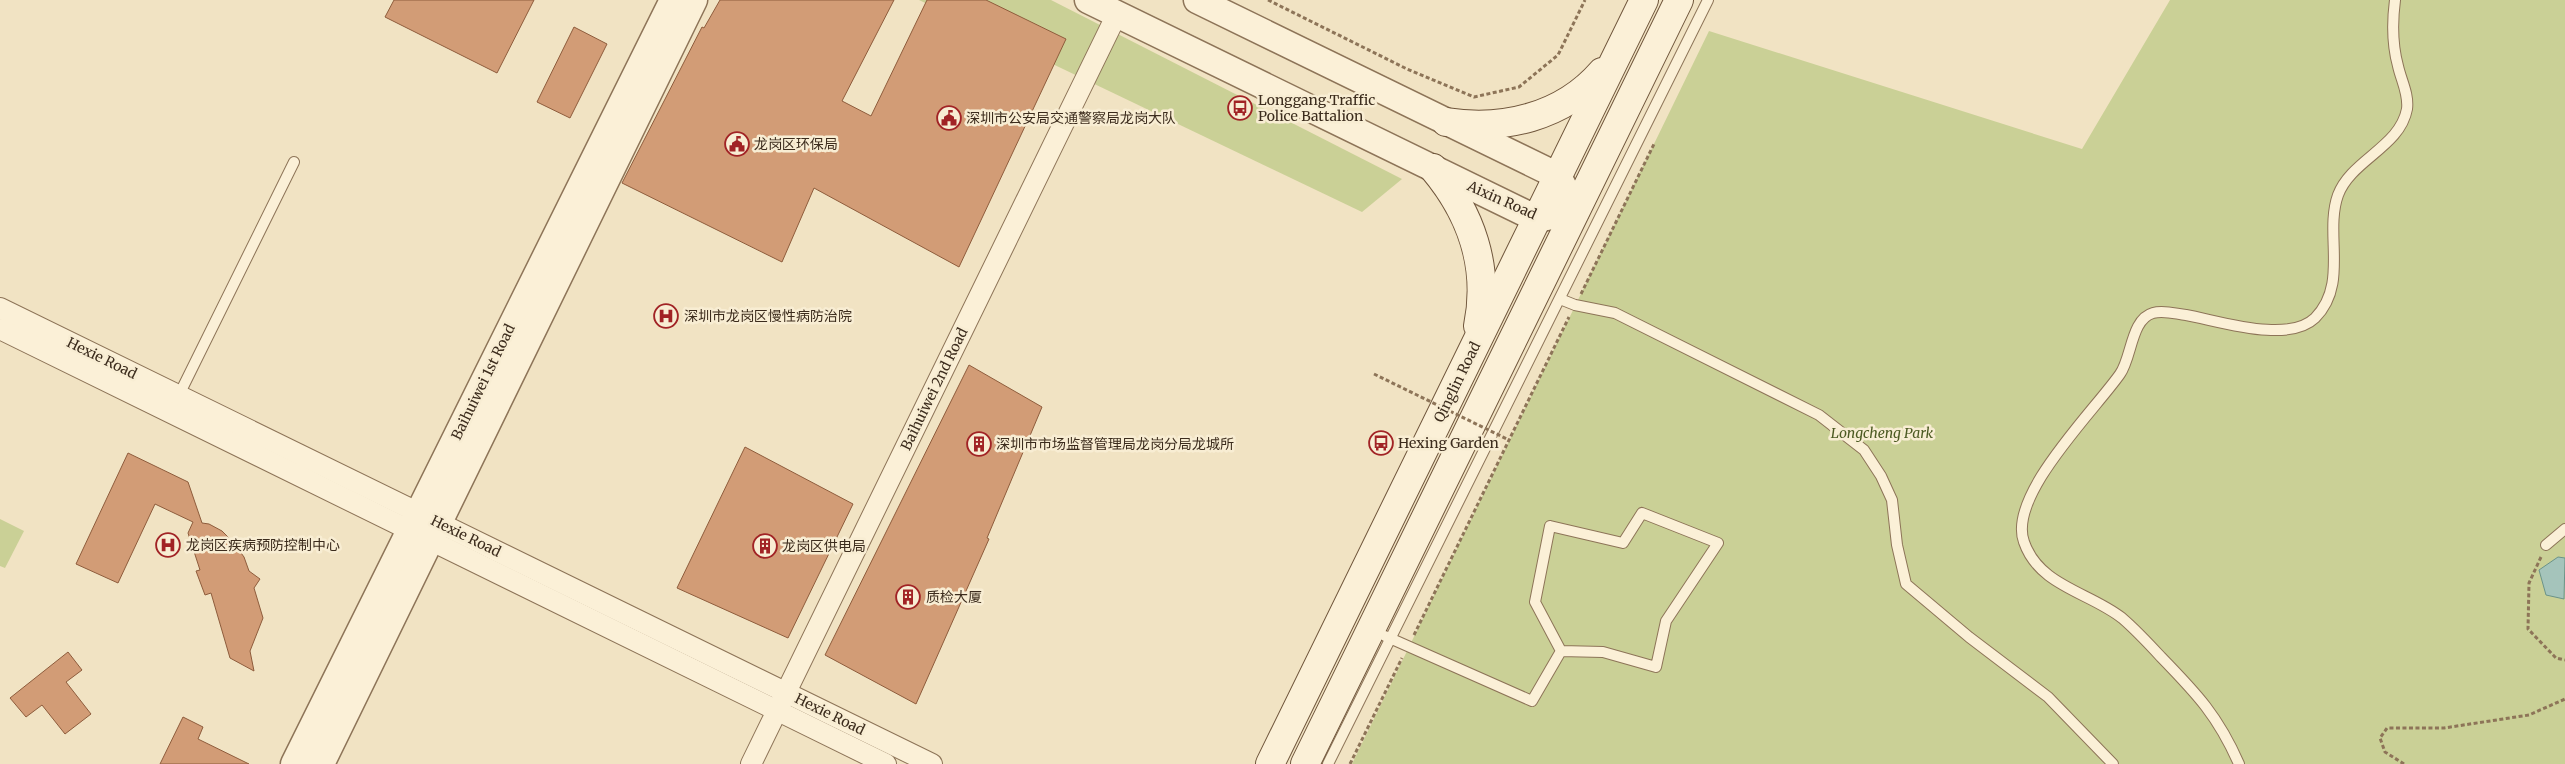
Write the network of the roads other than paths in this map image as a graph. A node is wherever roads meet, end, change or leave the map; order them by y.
1 (673, 0) edge
2 (694, 0) edge
3 (1088, 0) edge
4 (1196, 0) edge
5 (1644, 0) edge
6 (1679, 0) edge
7 (1708, 0) edge
8 (2395, 0) edge
9 (1117, 14) junction
10 (1618, 53) junction
11 (1446, 122) junction
12 (294, 162) dead end
13 (1432, 168) junction
14 (1558, 176) junction
15 (1576, 211) junction
16 (1537, 219) junction
17 (1560, 299) junction
18 (0, 308) edge
19 (0, 329) edge
20 (1472, 351) junction
21 (174, 404) junction
22 (425, 526) junction
23 (2565, 529) edge
24 (2546, 545) road end
25 (1381, 634) junction
26 (1561, 651) junction
27 (786, 692) junction
28 (777, 711) junction
29 (294, 764) edge
30 (322, 764) edge
31 (751, 764) edge
32 (886, 764) edge
33 (932, 764) edge
34 (1270, 764) edge
35 (1305, 764) edge
36 (1328, 764) edge
37 (2113, 764) edge
38 (2239, 764) edge

1 - 22 street, Baihuiwei 1st Road
2 - 22 street, Baihuiwei 1st Road
3 - 9 street, Aixin Road
4 - 11 street
5 - 10 main road, Qinglin Road
6 - 15 main road
7 - 17 lane
8 - 38 lane
9 - 13 street, Aixin Road
9 - 27 street, Baihuiwei 2nd Road
10 - 11 main road
10 - 14 main road, Qinglin Road
11 - 14 street
12 - 21 lane
13 - 16 street, Aixin Road
13 - 20 main road
14 - 15 street
14 - 16 main road, Qinglin Road
15 - 16 street, Aixin Road
15 - 25 main road
16 - 20 main road, Qinglin Road
17 - 25 lane
17 - 37 lane
18 - 21 street, Hexie Road
19 - 21 street, Hexie Road
20 - 34 main road, Qinglin Road
21 - 22 street, Hexie Road
22 - 27 street, Hexie Road
22 - 28 street, Hexie Road
22 - 29 street, Baihuiwei 1st Road
22 - 30 street, Baihuiwei 1st Road
23 - 24 lane
25 - 26 lane
25 - 35 main road
25 - 36 lane
26 - 26 lane
27 - 28 street, Baihuiwei 2nd Road
27 - 33 street, Hexie Road
28 - 31 street, Baihuiwei 2nd Road
28 - 32 street, Hexie Road

